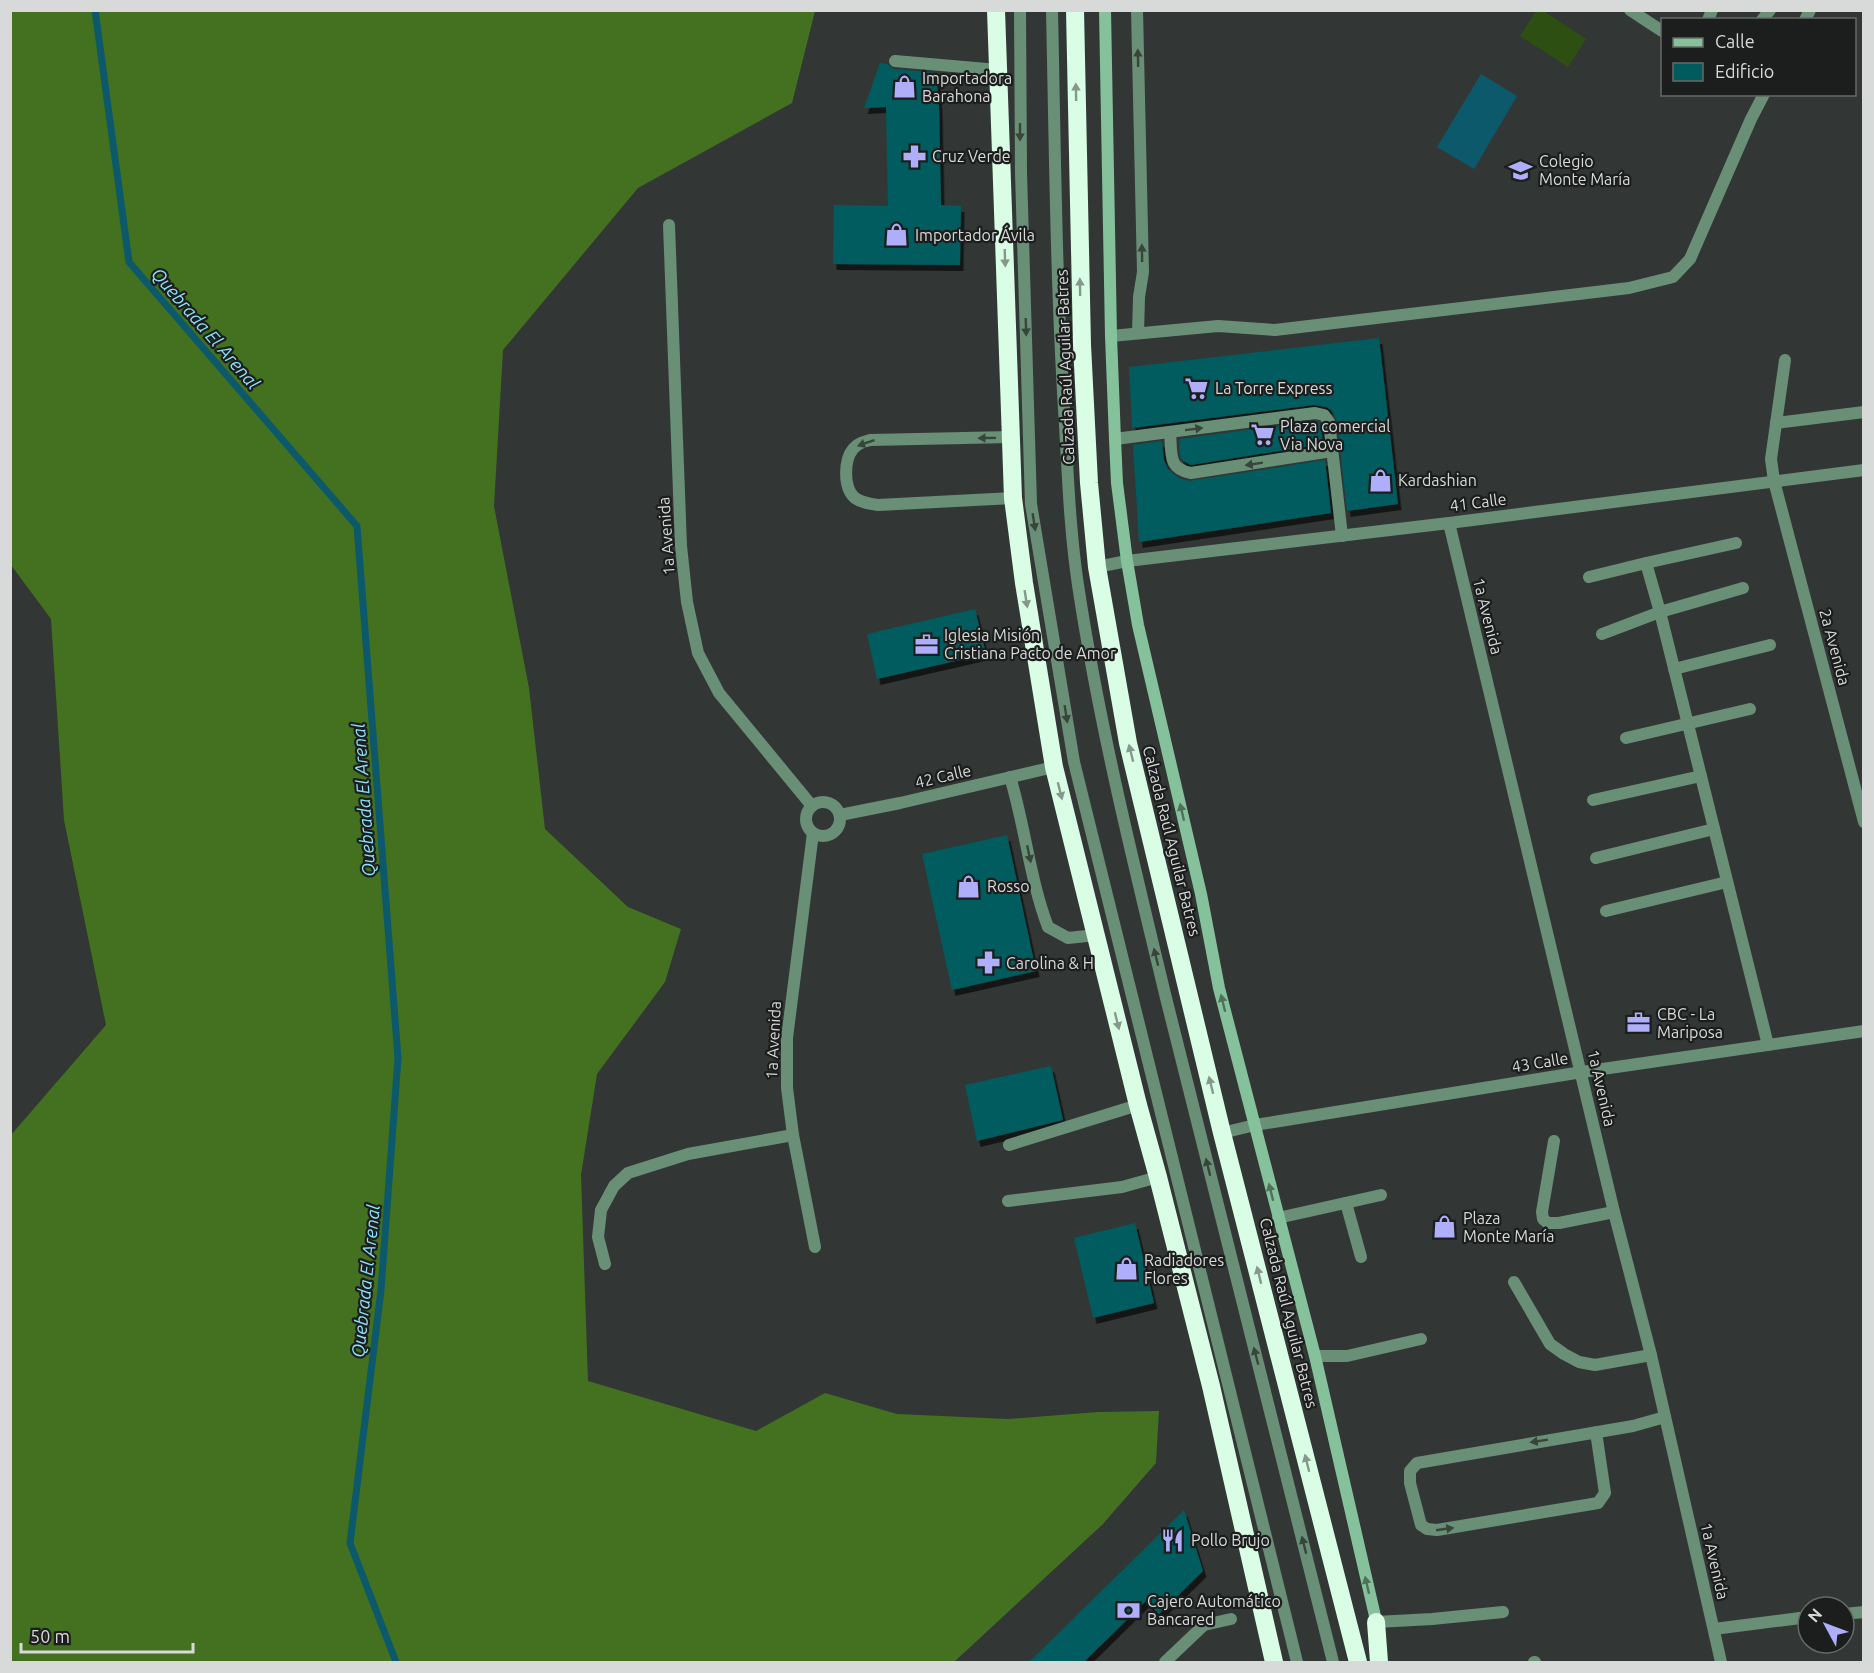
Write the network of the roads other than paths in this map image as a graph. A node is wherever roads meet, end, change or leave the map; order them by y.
1 (996, 10) edge
2 (1020, 10) edge
3 (1052, 10) edge
4 (1075, 10) edge
5 (1106, 10) edge
6 (1137, 10) edge
7 (1630, 10) edge
8 (1661, 30) edge
9 (895, 60) dead end
10 (998, 70) junction
11 (1763, 96) edge
12 (669, 225) dead end
13 (1138, 333) junction
14 (1111, 336) junction
15 (1785, 360) dead end
16 (1863, 412) edge
17 (1776, 423) junction
18 (1170, 432) junction
19 (1011, 437) junction
20 (1115, 439) junction
21 (1332, 452) junction
22 (1863, 470) edge
23 (1774, 481) junction
24 (1013, 498) junction
25 (1449, 523) junction
26 (1342, 536) junction
27 (1736, 543) dead end
28 (1127, 561) junction
29 (1646, 563) junction
30 (1097, 567) junction
31 (1589, 577) dead end
32 (1743, 588) dead end
33 (1660, 612) junction
34 (1602, 634) dead end
35 (1770, 645) dead end
36 (1674, 669) junction
37 (1750, 709) dead end
38 (1687, 725) junction
39 (1626, 738) dead end
40 (1054, 767) junction
41 (1701, 776) junction
42 (1010, 777) junction
43 (1593, 800) dead end
44 (812, 806) junction
45 (840, 815) junction
46 (1863, 822) edge
47 (1714, 829) junction
48 (813, 833) junction
49 (1596, 858) dead end
50 (1727, 882) junction
51 (1606, 911) dead end
52 (1096, 935) junction
53 (1863, 1031) edge
54 (1768, 1045) junction
55 (1582, 1072) junction
56 (1138, 1105) junction
57 (1255, 1125) junction
58 (1222, 1133) junction
59 (793, 1135) junction
60 (1554, 1141) dead end
61 (1009, 1145) dead end
62 (1158, 1177) junction
63 (1381, 1195) dead end
64 (1008, 1201) dead end
65 (1346, 1203) junction
66 (1614, 1212) junction
67 (1278, 1218) junction
68 (815, 1247) dead end
69 (1361, 1257) dead end
70 (605, 1264) dead end
71 (1514, 1282) dead end
72 (1421, 1339) dead end
73 (1651, 1355) junction
74 (1315, 1356) junction
75 (1665, 1417) junction
76 (1596, 1432) junction
77 (1503, 1612) dead end
78 (1231, 1618) dead end
79 (1796, 1619) edge
80 (1376, 1622) junction
81 (1714, 1629) junction
82 (1165, 1662) edge
83 (1274, 1662) edge
84 (1297, 1662) edge
85 (1333, 1662) edge
86 (1358, 1662) edge
87 (1379, 1662) edge
88 (1386, 1662) edge
89 (1721, 1662) edge

1 - 10 highway
2 -> 84 street
85 -> 3 street
30 -> 4 highway, Calzada Raúl Aguilar Batres
5 - 14 street
13 -> 6 street
7 - 8 street
9 - 10 street
10 -> 19 highway
11 - 13 street
12 - 44 street, 1a Avenida
13 - 14 street
14 - 20 street
15 - 17 street, 2a Avenida
16 - 17 street
17 - 23 street, 2a Avenida
18 - 20 street
18 -> 21 street
21 -> 18 street
19 - 24 highway
19 -> 24 street
20 - 28 street
21 - 26 street
22 - 23 street, 41 Calle
23 - 25 street, 41 Calle
23 - 46 street, 2a Avenida
24 -> 40 highway
25 - 26 street, 41 Calle
25 - 55 street, 1a Avenida
26 - 28 street, 41 Calle
27 - 29 street
28 - 30 street, 41 Calle
57 -> 28 street
29 - 31 street
29 - 33 street
58 -> 30 highway, Calzada Raúl Aguilar Batres
32 - 33 street
33 - 34 street
33 - 36 street
35 - 36 street
36 - 38 street
37 - 38 street
38 - 39 street
38 - 41 street
40 - 42 street, 42 Calle
40 -> 52 highway
41 - 43 street
41 - 47 street
42 - 45 street, 42 Calle
42 -> 52 street
44 - 45 street
44 - 48 street
45 - 48 street
47 - 49 street
47 - 50 street
48 - 59 street, 1a Avenida
50 - 51 street
50 - 54 street
52 -> 56 highway
53 - 54 street, 43 Calle
54 - 55 street, 43 Calle
55 - 57 street, 43 Calle
55 - 66 street, 1a Avenida
56 - 61 street
56 - 62 highway
57 - 58 street, 43 Calle
67 -> 57 street
86 -> 58 highway, Calzada Raúl Aguilar Batres
59 - 68 street, 1a Avenida
59 - 70 street
60 - 66 street
62 - 64 street
62 - 83 highway
63 - 65 street
65 - 67 street
65 - 69 street
66 - 73 street, 1a Avenida
67 - 74 street
71 - 73 street
72 - 74 street
73 - 75 street, 1a Avenida
80 -> 74 street
75 - 76 street
75 - 81 street, 1a Avenida
76 -> 76 street
77 - 80 street
78 - 82 street
79 - 81 street
80 - 87 highway
80 - 88 street
81 - 89 street, 1a Avenida

